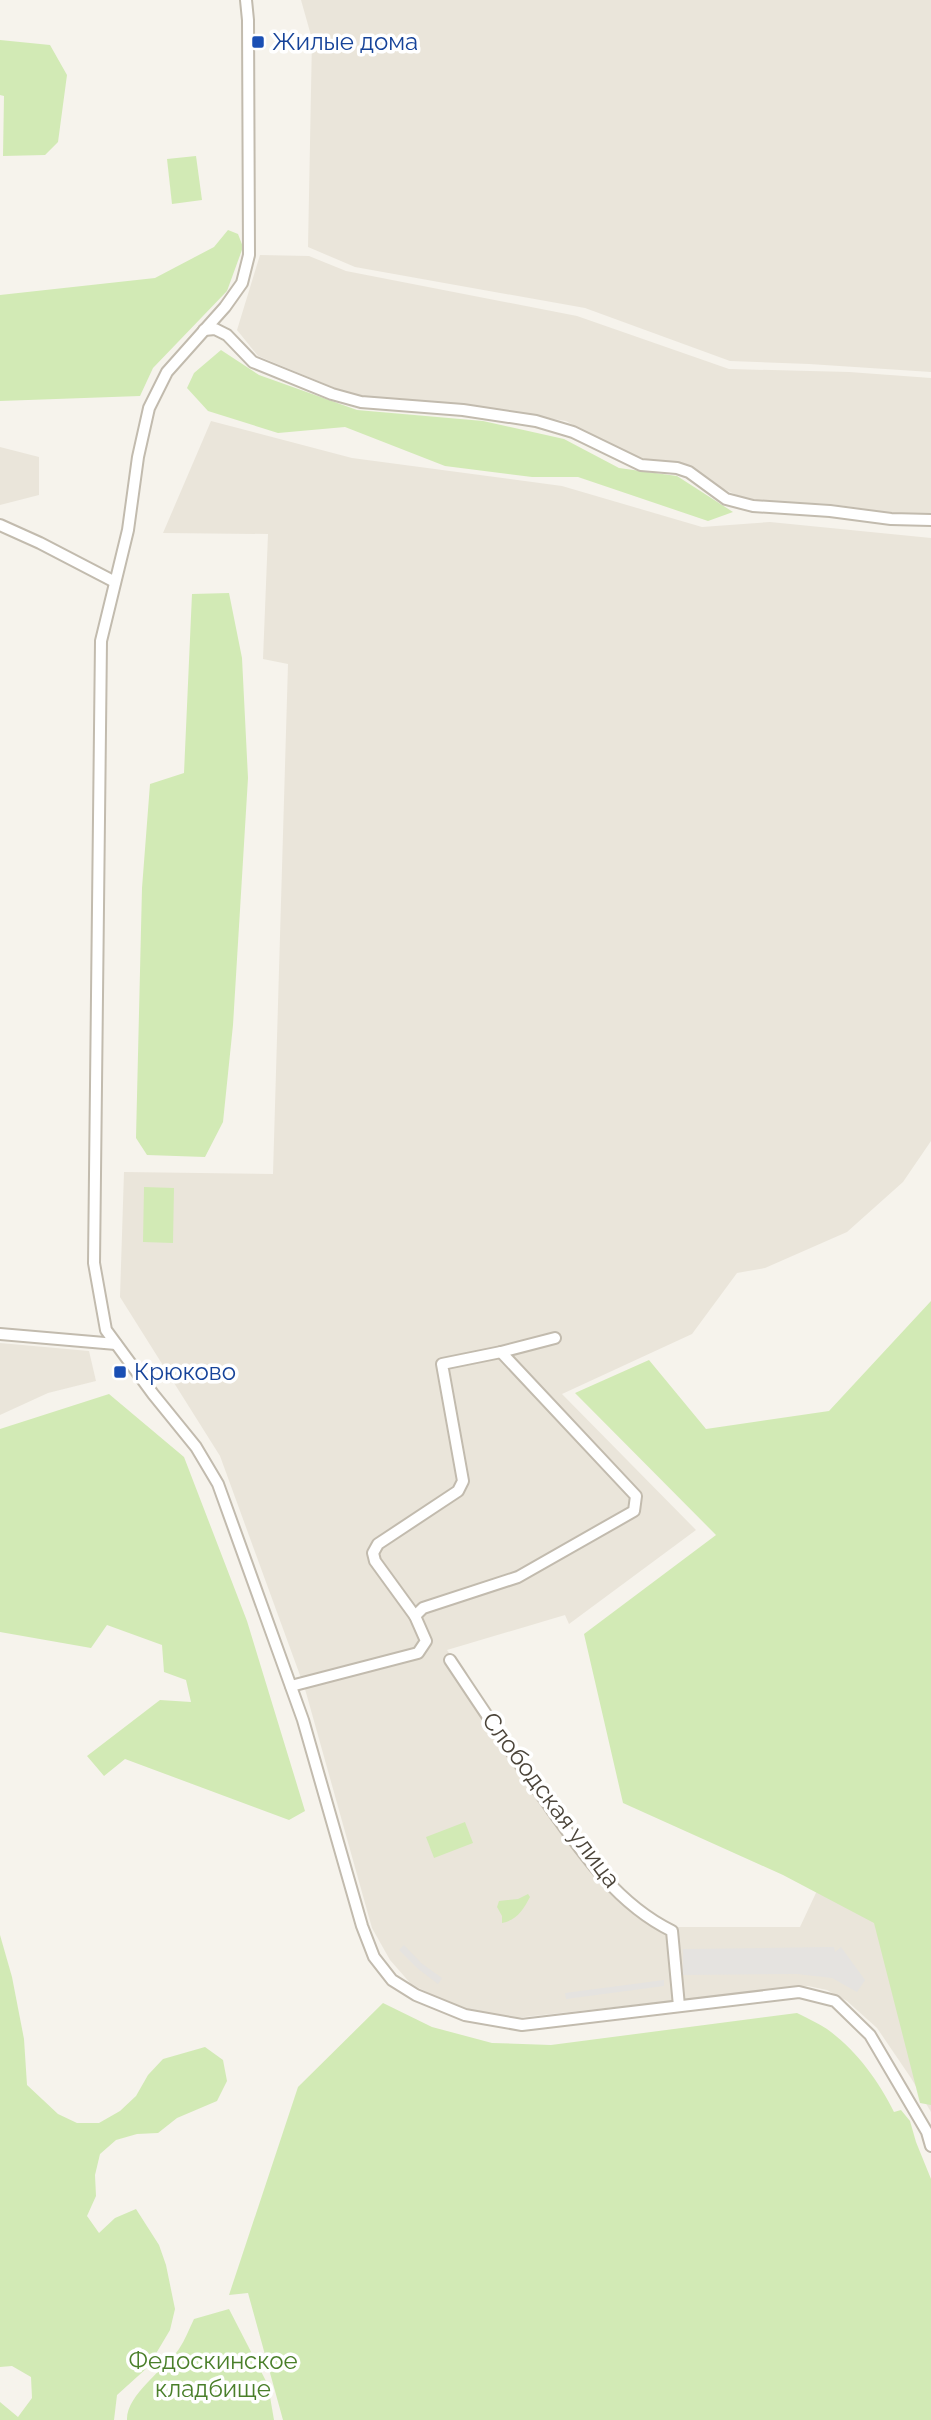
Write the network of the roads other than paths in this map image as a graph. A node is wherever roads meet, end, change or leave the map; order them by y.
1 (246, 0) edge
2 (204, 330) junction
3 (931, 520) edge
4 (0, 525) edge
5 (116, 582) junction
6 (0, 1334) edge
7 (555, 1338) dead end
8 (116, 1344) junction
9 (501, 1352) junction
10 (415, 1616) junction
11 (450, 1660) dead end
12 (291, 1686) junction
13 (680, 2006) junction
14 (931, 2146) edge

1 - 2 street
2 - 3 street
2 - 5 street
4 - 5 street
5 - 8 street
6 - 8 street
7 - 9 street
8 - 12 street
9 - 10 street
9 - 10 street
10 - 12 street
11 - 13 street, Слободская улица
12 - 13 street
13 - 14 street

